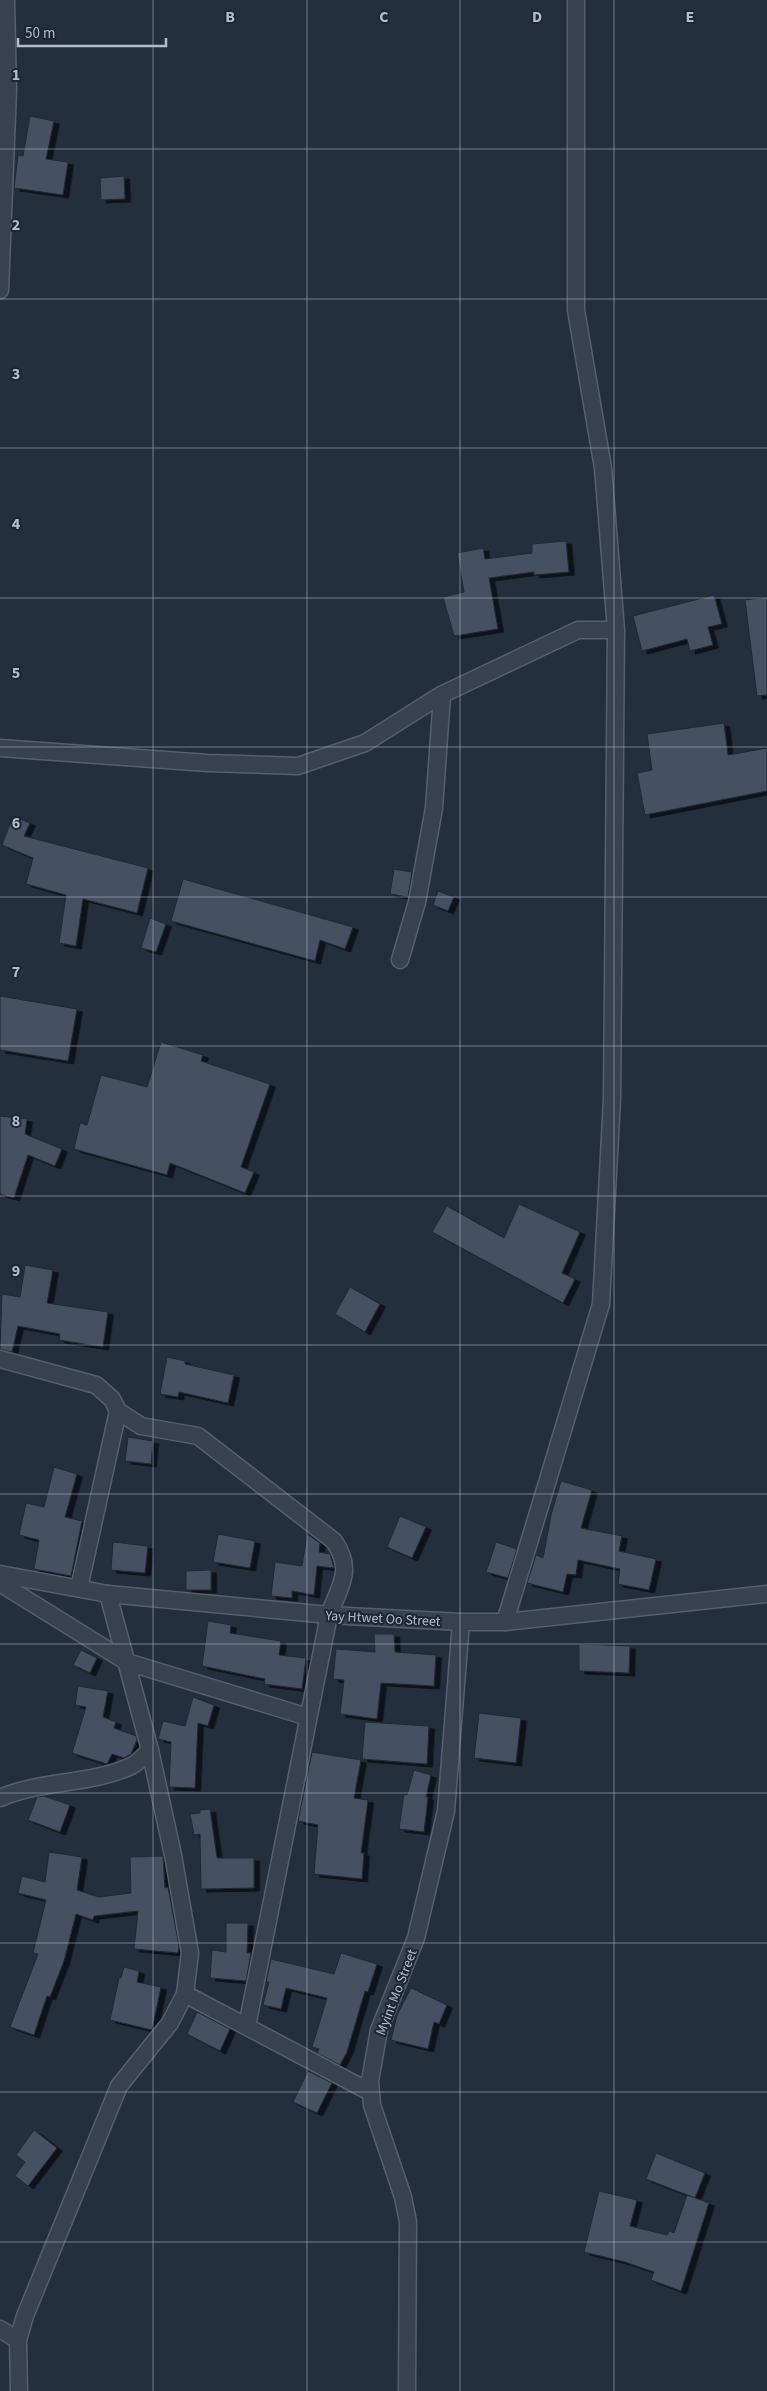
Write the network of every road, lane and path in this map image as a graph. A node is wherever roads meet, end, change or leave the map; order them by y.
1 (6, 0) edge
2 (576, 0) edge
3 (0, 290) edge
4 (616, 630) junction
5 (442, 695) junction
6 (0, 748) edge
7 (400, 960) dead end
8 (0, 1359) edge
9 (118, 1412) junction
10 (0, 1574) edge
11 (0, 1583) edge
12 (79, 1588) junction
13 (108, 1594) junction
14 (767, 1594) edge
15 (329, 1615) junction
16 (461, 1622) junction
17 (505, 1622) junction
18 (127, 1662) junction
19 (308, 1718) junction
20 (150, 1750) junction
21 (0, 1798) edge
22 (185, 1994) junction
23 (247, 2026) junction
24 (370, 2092) junction
25 (0, 2329) edge
26 (18, 2340) junction
27 (19, 2391) edge
28 (407, 2391) edge

1 - 3 street
2 - 4 street
4 - 5 street
4 - 17 street
5 - 6 street
5 - 7 street
8 - 9 street
9 - 12 street
9 - 15 street
10 - 12 street, Yay Htwet Oo Street
11 - 18 street
12 - 13 street, Yay Htwet Oo Street
13 - 15 street, Yay Htwet Oo Street
13 - 18 street
14 - 17 street, Yay Htwet Oo Street
15 - 16 street, Yay Htwet Oo Street
15 - 19 street
16 - 17 street, Yay Htwet Oo Street
16 - 24 street, Myint Mo Street
18 - 19 street
18 - 20 street
19 - 23 street
20 - 21 street
20 - 22 street
22 - 23 street
22 - 26 street
23 - 24 street
24 - 28 street, Myint Mo Street
25 - 26 street
26 - 27 street

